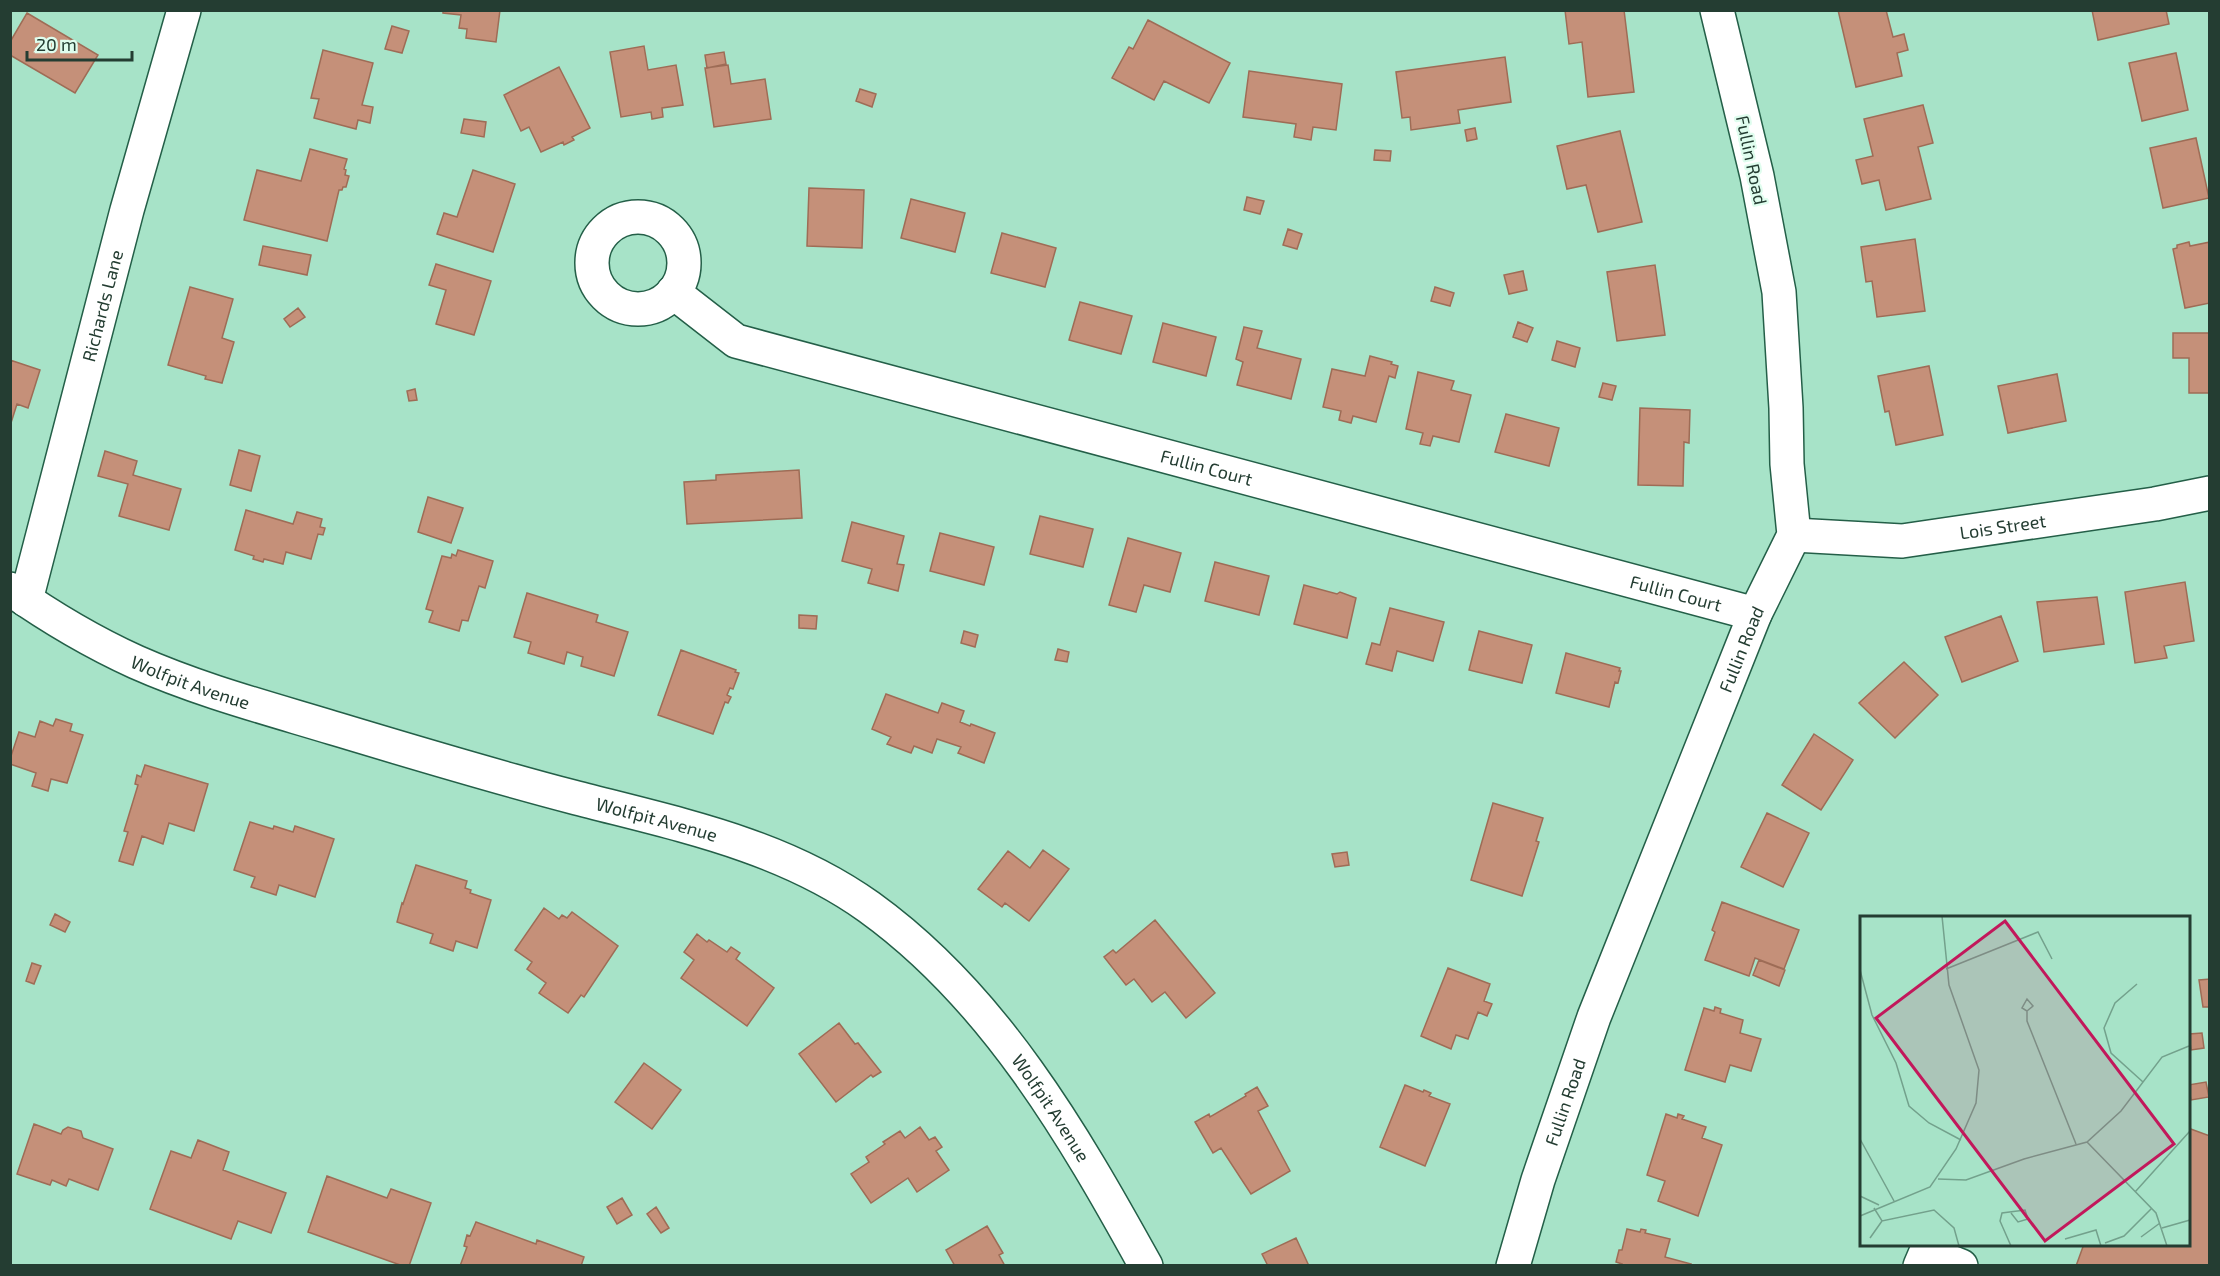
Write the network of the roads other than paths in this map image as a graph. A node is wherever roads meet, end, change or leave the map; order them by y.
1 (184, 10) edge
2 (1717, 10) edge
3 (674, 292) dead end
4 (2210, 493) edge
5 (1794, 535) junction
6 (18, 595) edge
7 (1755, 614) junction
8 (1146, 1266) edge
9 (1513, 1266) edge
10 (1920, 1266) edge
11 (1961, 1266) edge

1 - 6 street, Richards Lane
2 - 5 street, Fullin Road
3 - 7 street, Fullin Court
4 - 5 street, Lois Street
5 - 7 street, Fullin Road
6 - 8 street, Wolfpit Avenue
7 - 9 street, Fullin Road
10 - 11 street

